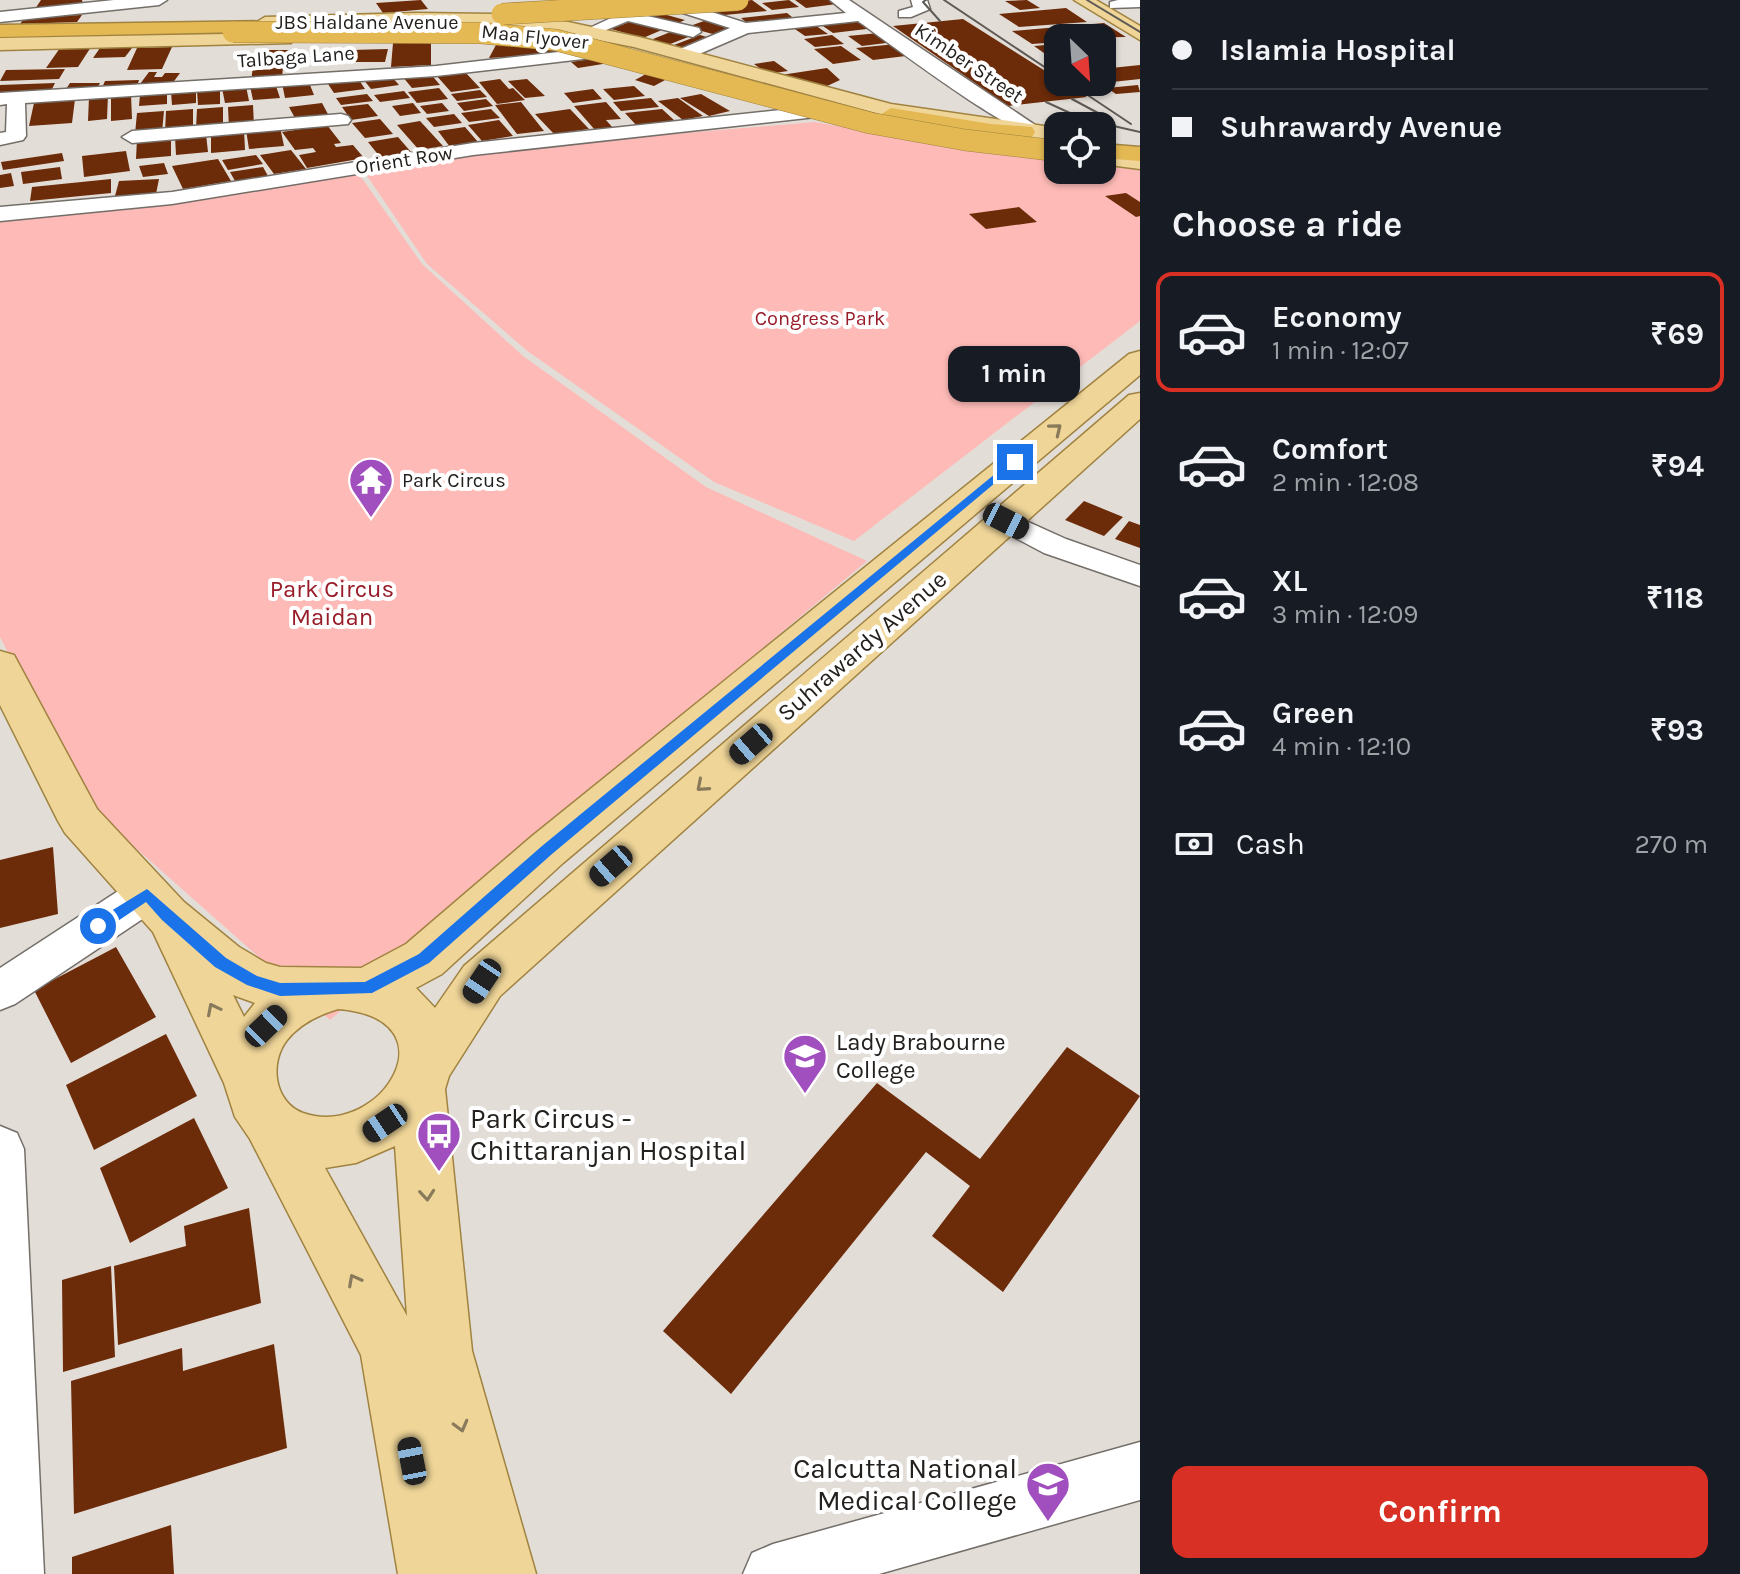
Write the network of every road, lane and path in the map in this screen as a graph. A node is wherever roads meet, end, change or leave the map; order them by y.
1 (8, 0) edge
2 (161, 0) edge
3 (707, 0) edge
4 (738, 0) edge
5 (838, 0) edge
6 (1083, 0) edge
7 (652, 2) edge
8 (1140, 2) edge
9 (1112, 3) edge
10 (87, 4) edge
11 (920, 4) edge
12 (0, 5) edge
13 (904, 7) edge
14 (861, 16) junction
15 (0, 17) edge
16 (1140, 19) edge
17 (516, 22) junction
18 (175, 24) junction
19 (352, 24) junction
20 (745, 28) junction
21 (0, 32) edge
22 (233, 32) junction
23 (1140, 34) edge
24 (719, 39) junction
25 (500, 40) junction
26 (592, 43) junction
27 (0, 44) edge
28 (684, 54) junction
29 (313, 78) junction
30 (407, 89) dead end
31 (325, 96) junction
32 (8, 98) edge
33 (262, 102) dead end
34 (809, 113) junction
35 (349, 131) junction
36 (1040, 133) edge
37 (132, 137) dead end
38 (0, 139) edge
39 (1116, 140) edge
40 (1140, 142) edge
41 (1044, 148) edge
42 (1044, 148) edge
43 (1044, 149) edge
44 (1116, 156) edge
45 (1140, 159) edge
46 (371, 164) junction
47 (0, 214) edge
48 (1140, 360) edge
49 (1140, 402) edge
50 (1006, 521) junction
51 (1140, 576) edge
52 (0, 665) edge
53 (157, 905) junction
54 (352, 988) junction
55 (0, 991) edge
56 (421, 1078) junction
57 (259, 1101) junction
58 (0, 1149) edge
59 (2, 1229) edge
60 (1140, 1471) edge
61 (14, 1574) edge
62 (433, 1574) edge
63 (501, 1574) edge
64 (773, 1574) edge

1 - 12 street
2 - 10 street
2 - 18 street
3 - 7 main road
4 - 19 highway, bridge
5 - 14 street, Kimber Street
6 - 23 main road
7 - 17 main road
7 - 20 street
8 - 9 street
9 - 16 main road
10 - 15 street
11 - 13 street
14 - 20 street
14 - 36 street, Kimber Street
17 - 18 main road, JBS Haldane Avenue
17 - 25 main road
17 - 26 main road, JBS Haldane Avenue
18 - 21 main road, JBS Haldane Avenue
19 - 21 highway, Maa Flyover
19 - 36 highway, Maa Flyover
20 - 24 street
21 - 22 highway, Maa Flyover
22 - 41 highway, Maa Flyover, bridge
22 - 42 highway, bridge
24 - 26 street, Talbaga Lane
24 - 28 street
25 - 26 main road, Maa Flyover
25 - 27 main road, Maa Flyover
26 - 28 main road, JBS Haldane Avenue
26 - 29 street, Talbaga Lane
26 - 34 main road, Maa Flyover
28 - 36 main road, JBS Haldane Avenue
29 - 31 street
29 - 32 street, Talbaga Lane
30 - 31 street
31 - 33 street
31 - 35 street
32 - 38 street
34 - 43 main road, Maa Flyover
34 - 46 street, Orient Row
35 - 37 street
35 - 46 street
39 - 40 main road
44 - 45 main road
46 - 47 street, Orient Row
54 -> 48 main road, Suhrawardy Avenue
49 - 50 main road, Suhrawardy Avenue
50 - 51 street
50 -> 56 main road, Suhrawardy Avenue
52 - 53 main road
53 - 54 main road
53 - 55 street
57 -> 53 main road
54 - 56 main road
54 - 57 main road
56 - 57 main road
56 -> 63 main road
62 -> 57 main road
58 - 59 street
59 - 61 street
60 - 64 street

